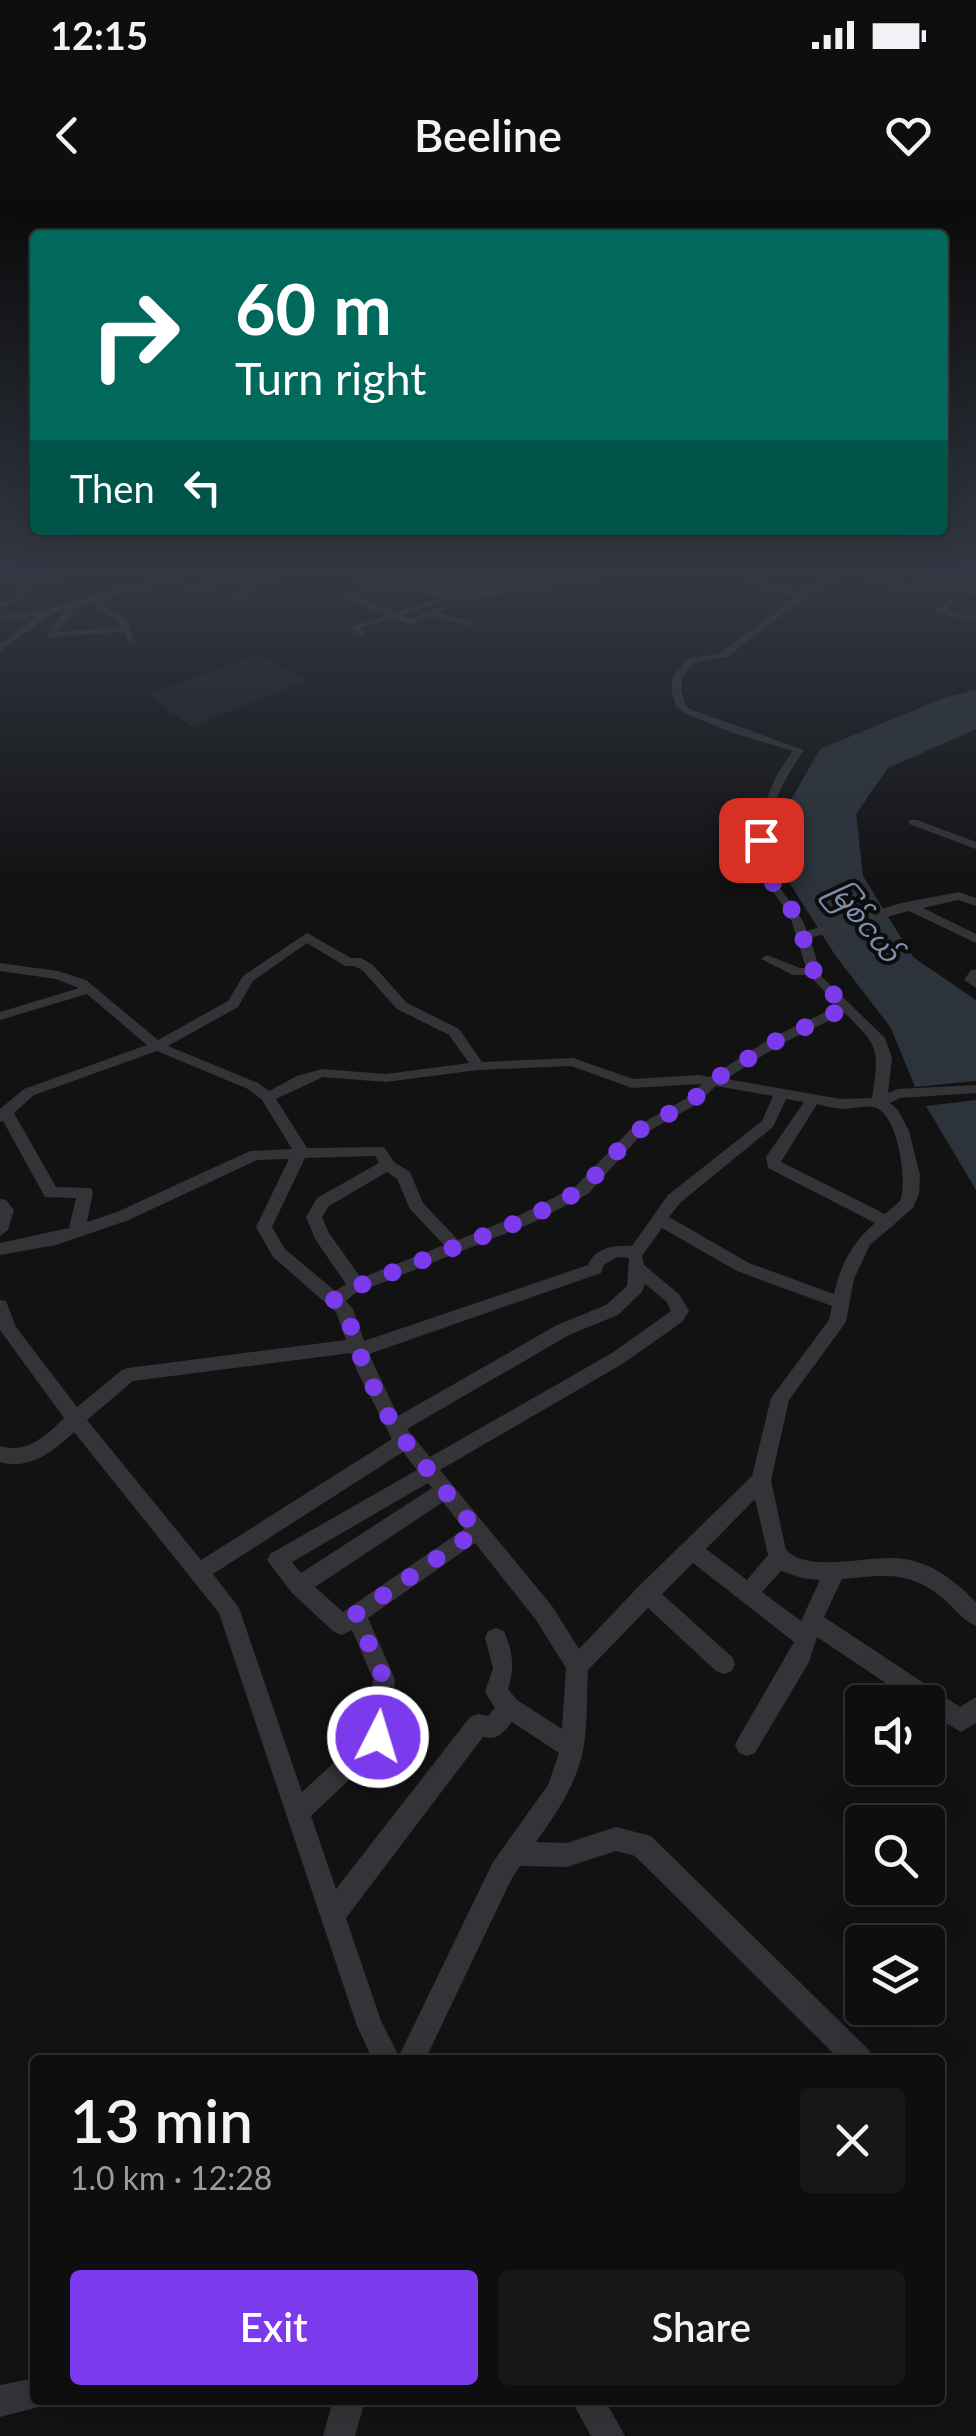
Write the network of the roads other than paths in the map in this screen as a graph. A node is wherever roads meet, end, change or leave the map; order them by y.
1 (678, 677) edge
2 (913, 822) dead end
3 (976, 846) edge
4 (976, 902) edge
5 (906, 907) junction
6 (809, 935) junction
7 (976, 939) edge
8 (768, 959) dead end
9 (0, 967) edge
10 (814, 971) junction
11 (976, 973) edge
12 (976, 984) edge
13 (90, 990) junction
14 (847, 1007) junction
15 (0, 1016) edge
16 (157, 1046) junction
17 (478, 1066) junction
18 (714, 1080) junction
19 (976, 1089) edge
20 (780, 1094) junction
21 (268, 1096) junction
22 (812, 1101) junction
23 (879, 1102) junction
24 (3, 1115) edge
25 (302, 1151) junction
26 (387, 1165) junction
27 (0, 1204) edge
28 (661, 1220) junction
29 (884, 1221) junction
30 (0, 1230) edge
31 (77, 1231) junction
32 (456, 1248) junction
33 (0, 1249) edge
34 (636, 1260) junction
35 (358, 1286) junction
36 (334, 1300) junction
37 (842, 1303) junction
38 (0, 1306) edge
39 (358, 1348) junction
40 (75, 1419) junction
41 (399, 1434) junction
42 (0, 1454) edge
43 (428, 1471) junction
44 (761, 1480) junction
45 (444, 1491) junction
46 (477, 1531) junction
47 (690, 1549) junction
48 (780, 1557) junction
49 (836, 1569) junction
50 (201, 1571) junction
51 (298, 1586) junction
52 (646, 1593) junction
53 (748, 1593) junction
54 (356, 1614) junction
55 (976, 1616) edge
56 (810, 1631) junction
57 (496, 1638) dead end
58 (724, 1664) dead end
59 (577, 1666) junction
60 (510, 1708) junction
61 (976, 1708) edge
62 (747, 1746) dead end
63 (572, 1748) junction
64 (298, 1812) junction
65 (513, 1854) junction
66 (332, 1915) junction
67 (385, 2055) edge
68 (414, 2055) edge
69 (854, 2055) edge
70 (30, 2395) edge
71 (0, 2401) edge
72 (347, 2405) edge
73 (590, 2405) edge
74 (339, 2436) edge
75 (609, 2436) edge

1 - 6 street
2 - 3 street
4 - 5 street
5 - 6 street
5 - 7 street
6 - 10 street
8 - 10 street
9 - 13 street
10 - 14 street
11 - 12 street
13 - 15 street
13 - 16 street
14 - 18 street
14 - 23 street
16 - 17 street
16 - 21 street
16 - 24 street
17 - 18 street
17 - 21 street
18 - 20 street
18 - 32 street
19 - 23 street
20 - 22 street
20 - 28 street
21 - 25 street
22 - 23 street
22 - 29 street
23 - 29 street
24 - 31 street
25 - 26 street
25 - 31 street
25 - 36 street
26 - 32 street
26 - 35 street
27 - 30 street
28 - 34 street
28 - 37 street
29 - 37 street
31 - 33 street
32 - 35 street
34 - 39 street
34 - 41 street
34 - 43 street
35 - 36 street
36 - 39 street
37 - 44 street
38 - 40 street
39 - 40 street
39 - 41 street
40 - 42 street
40 - 50 street
41 - 43 street
41 - 50 street
43 - 45 street
43 - 51 street
44 - 47 street
44 - 48 street
45 - 46 street
45 - 51 street
46 - 54 street
46 - 59 street
47 - 52 street
47 - 53 street
48 - 49 street
48 - 53 street
49 - 55 street
49 - 56 street
50 - 64 street
51 - 54 street
52 - 58 street
52 - 59 street
53 - 56 street
54 - 64 street
56 - 61 street
56 - 62 street
57 - 60 street
59 - 63 street
60 - 63 street
60 - 66 street
63 - 65 street
64 - 66 street
65 - 68 street
65 - 69 street
66 - 67 street
70 - 71 street
72 - 74 street
73 - 75 street

